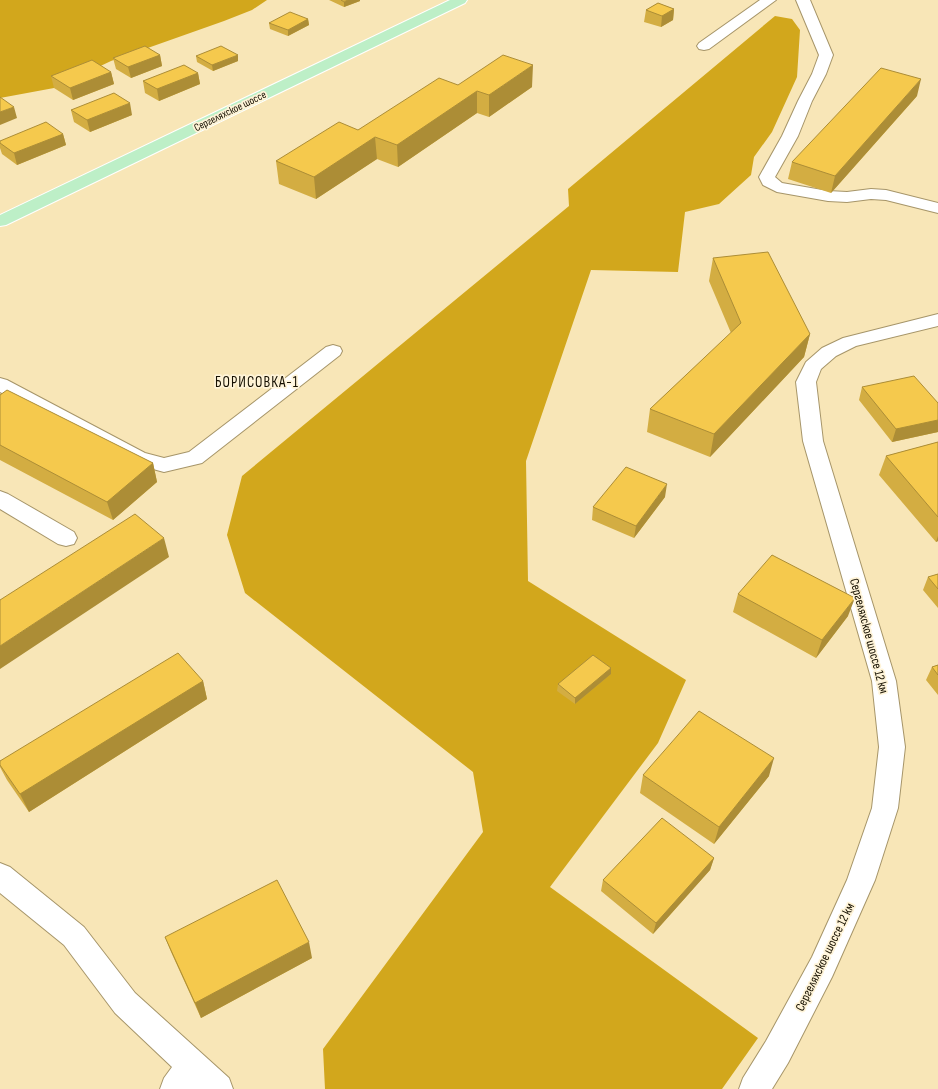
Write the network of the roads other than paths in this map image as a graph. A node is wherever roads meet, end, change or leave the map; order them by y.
1 (460, 0) edge
2 (769, 0) edge
3 (803, 0) edge
4 (704, 46) dead end
5 (938, 208) edge
6 (0, 221) edge
7 (938, 320) edge
8 (333, 350) dead end
9 (0, 384) edge
10 (0, 499) edge
11 (66, 538) dead end
12 (0, 876) edge
13 (193, 1065) junction
14 (175, 1089) edge
15 (218, 1089) edge
16 (754, 1089) edge

1 - 6 main road, Сергеляхское шоссе
2 - 4 street
3 - 5 street
7 - 16 street, Сергеляхское шоссе 12 км
8 - 9 street
10 - 11 street
12 - 13 street
13 - 14 street
13 - 15 street

